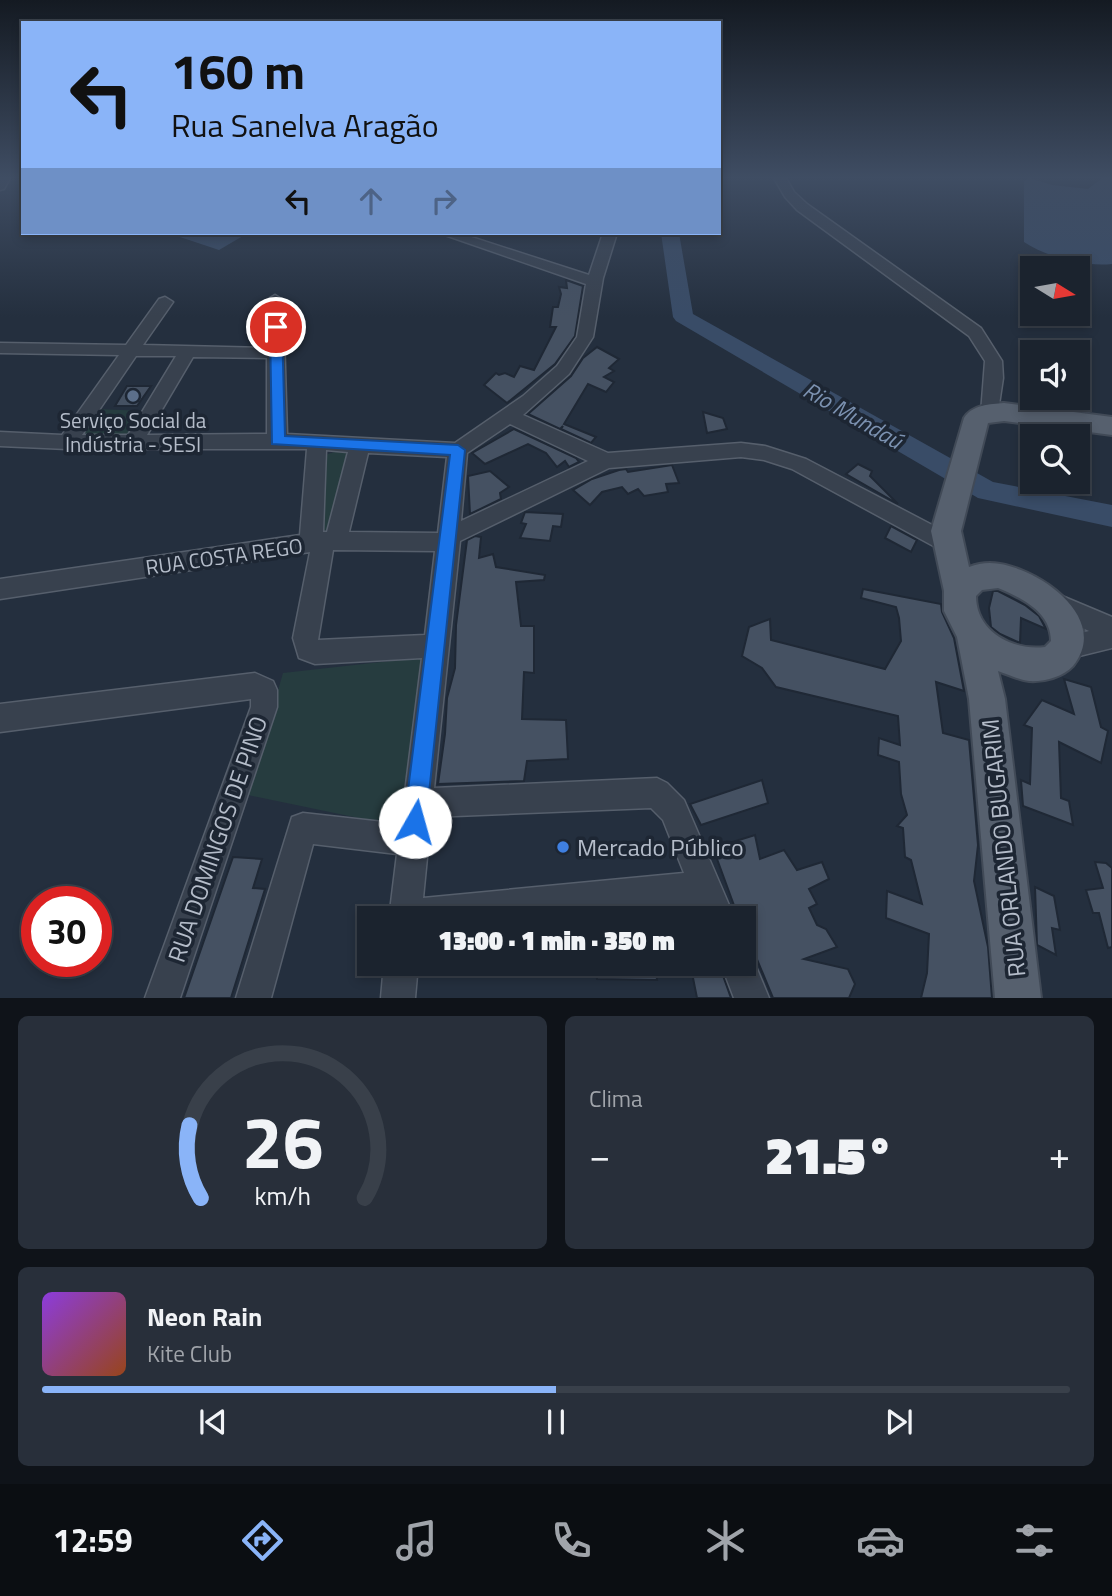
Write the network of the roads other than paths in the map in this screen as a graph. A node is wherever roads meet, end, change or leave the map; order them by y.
1 (826, 225) edge
2 (452, 235) edge
3 (609, 235) edge
4 (594, 282) junction
5 (275, 300) dead end
6 (165, 302) dead end
7 (0, 348) edge
8 (131, 351) junction
9 (187, 352) junction
10 (276, 353) junction
11 (508, 416) junction
12 (981, 421) junction
13 (1112, 426) edge
14 (0, 439) edge
15 (134, 441) junction
16 (277, 441) junction
17 (68, 442) junction
18 (317, 443) junction
19 (360, 445) junction
20 (458, 450) junction
21 (606, 461) junction
22 (946, 537) junction
23 (449, 539) junction
24 (323, 542) junction
25 (998, 576) junction
26 (0, 589) edge
27 (960, 591) junction
28 (1050, 602) junction
29 (1112, 629) edge
30 (973, 635) junction
31 (1112, 637) edge
32 (437, 646) junction
33 (1067, 647) junction
34 (1028, 665) junction
35 (987, 699) junction
36 (0, 718) edge
37 (418, 803) junction
38 (413, 842) junction
39 (706, 887) junction
40 (406, 906) edge
41 (515, 906) edge
42 (714, 906) edge
43 (400, 976) edge
44 (743, 976) edge
45 (162, 998) edge
46 (253, 998) edge
47 (398, 998) edge
48 (752, 998) edge
49 (1018, 998) edge

1 - 12 street
2 - 4 street
3 - 4 street
4 - 11 street
5 - 10 street
6 - 8 street
7 - 8 street
8 - 9 street
8 - 17 street
9 - 10 street
9 - 15 street
10 - 16 street
11 - 20 street
11 - 21 street
12 - 13 main road
12 - 22 main road
14 - 17 street
15 - 16 street
15 - 17 street
16 - 18 street
18 - 19 street
18 - 24 street
19 - 20 street
19 - 24 street
20 - 23 street
21 - 22 street
21 - 23 street
22 - 25 main road
22 - 27 main road
23 - 24 street, RUA COSTA REGO
23 - 32 street
24 - 26 street, RUA COSTA REGO
24 - 32 street
25 - 27 main road
25 - 28 main road
27 - 30 main road
28 - 29 street
28 - 33 main road
30 - 34 main road
30 - 35 main road, RUA ORLANDO BUGARIM
31 - 33 street
32 - 37 street
33 - 34 main road
34 - 35 main road, RUA ORLANDO BUGARIM
35 - 49 main road, RUA ORLANDO BUGARIM
36 - 45 street, RUA DOMINGOS DE PINO
37 - 38 street
37 - 39 street
38 - 40 street
38 - 46 street
39 - 41 street
39 - 42 street
43 - 47 street
44 - 48 street

